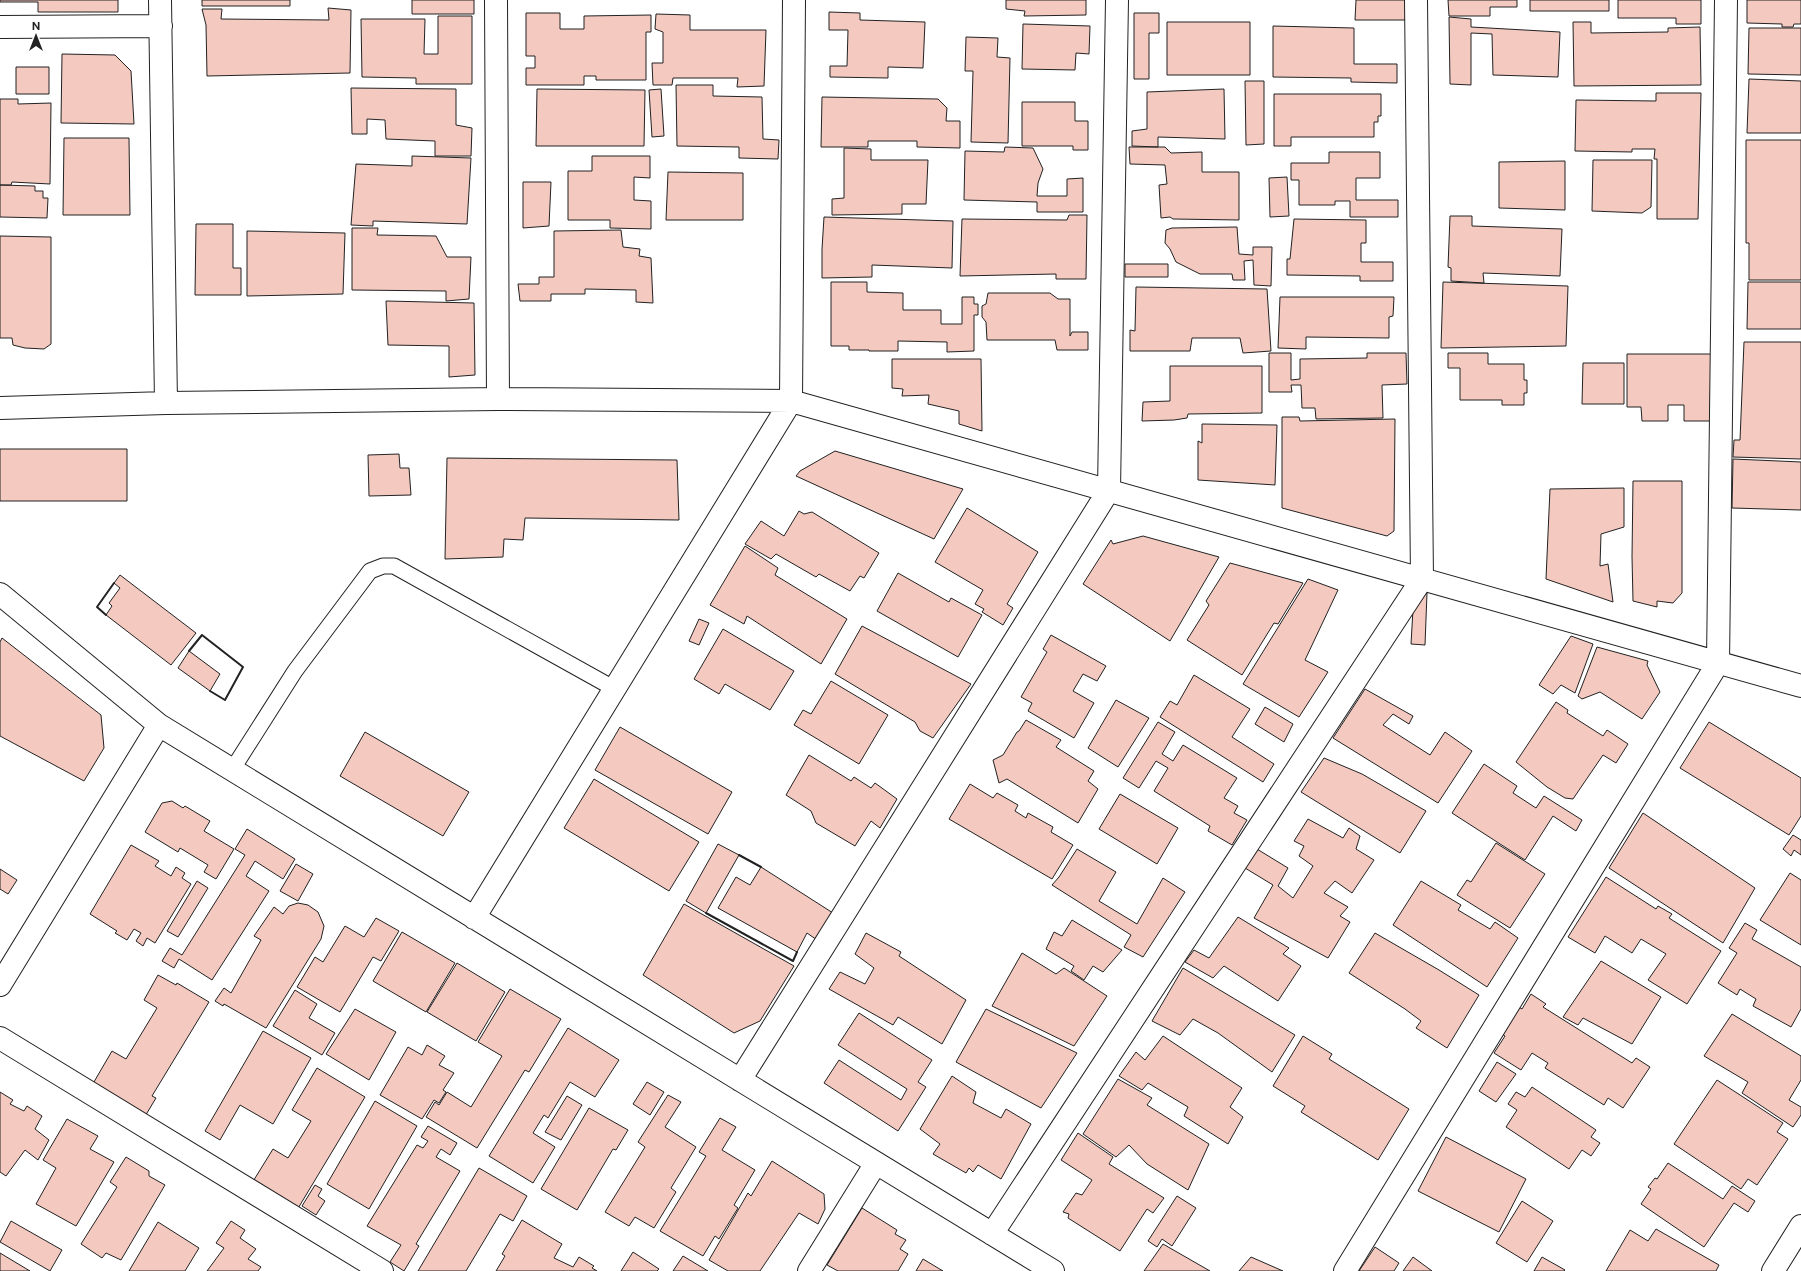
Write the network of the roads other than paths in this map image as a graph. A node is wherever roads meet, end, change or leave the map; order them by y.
1 (160, 0) edge
2 (496, 0) edge
3 (794, 0) edge
4 (1117, 0) edge
5 (1416, 0) edge
6 (1726, 0) edge
7 (161, 26) junction
8 (0, 27) edge
9 (498, 399) junction
10 (791, 401) junction
11 (166, 403) junction
12 (0, 408) edge
13 (1109, 490) junction
14 (1422, 579) junction
15 (0, 594) edge
16 (1718, 663) junction
17 (1801, 686) edge
18 (615, 689) junction
19 (159, 725) junction
20 (232, 770) junction
21 (474, 918) junction
22 (0, 985) edge
23 (0, 1038) edge
24 (740, 1080) junction
25 (876, 1163) junction
26 (1801, 1226) edge
27 (992, 1234) junction
28 (382, 1271) edge
29 (809, 1271) edge
30 (1053, 1271) edge
31 (1345, 1271) edge
32 (1773, 1271) edge

1 - 7 street
2 - 9 street
3 - 10 street
4 - 13 street
5 - 14 street
6 - 16 street
7 - 8 street
7 - 11 street
9 - 10 street
9 - 11 street
10 - 13 street
10 - 18 street
11 - 12 street
13 - 14 street
13 - 24 street
14 - 16 street
14 - 27 street
15 - 19 street
16 - 17 street
16 - 31 street
18 - 20 lane
18 - 21 street
19 - 20 street
19 - 22 street
20 - 21 street
21 - 24 street
23 - 28 street
24 - 25 street
25 - 27 street
25 - 29 street
26 - 32 street
27 - 30 street

